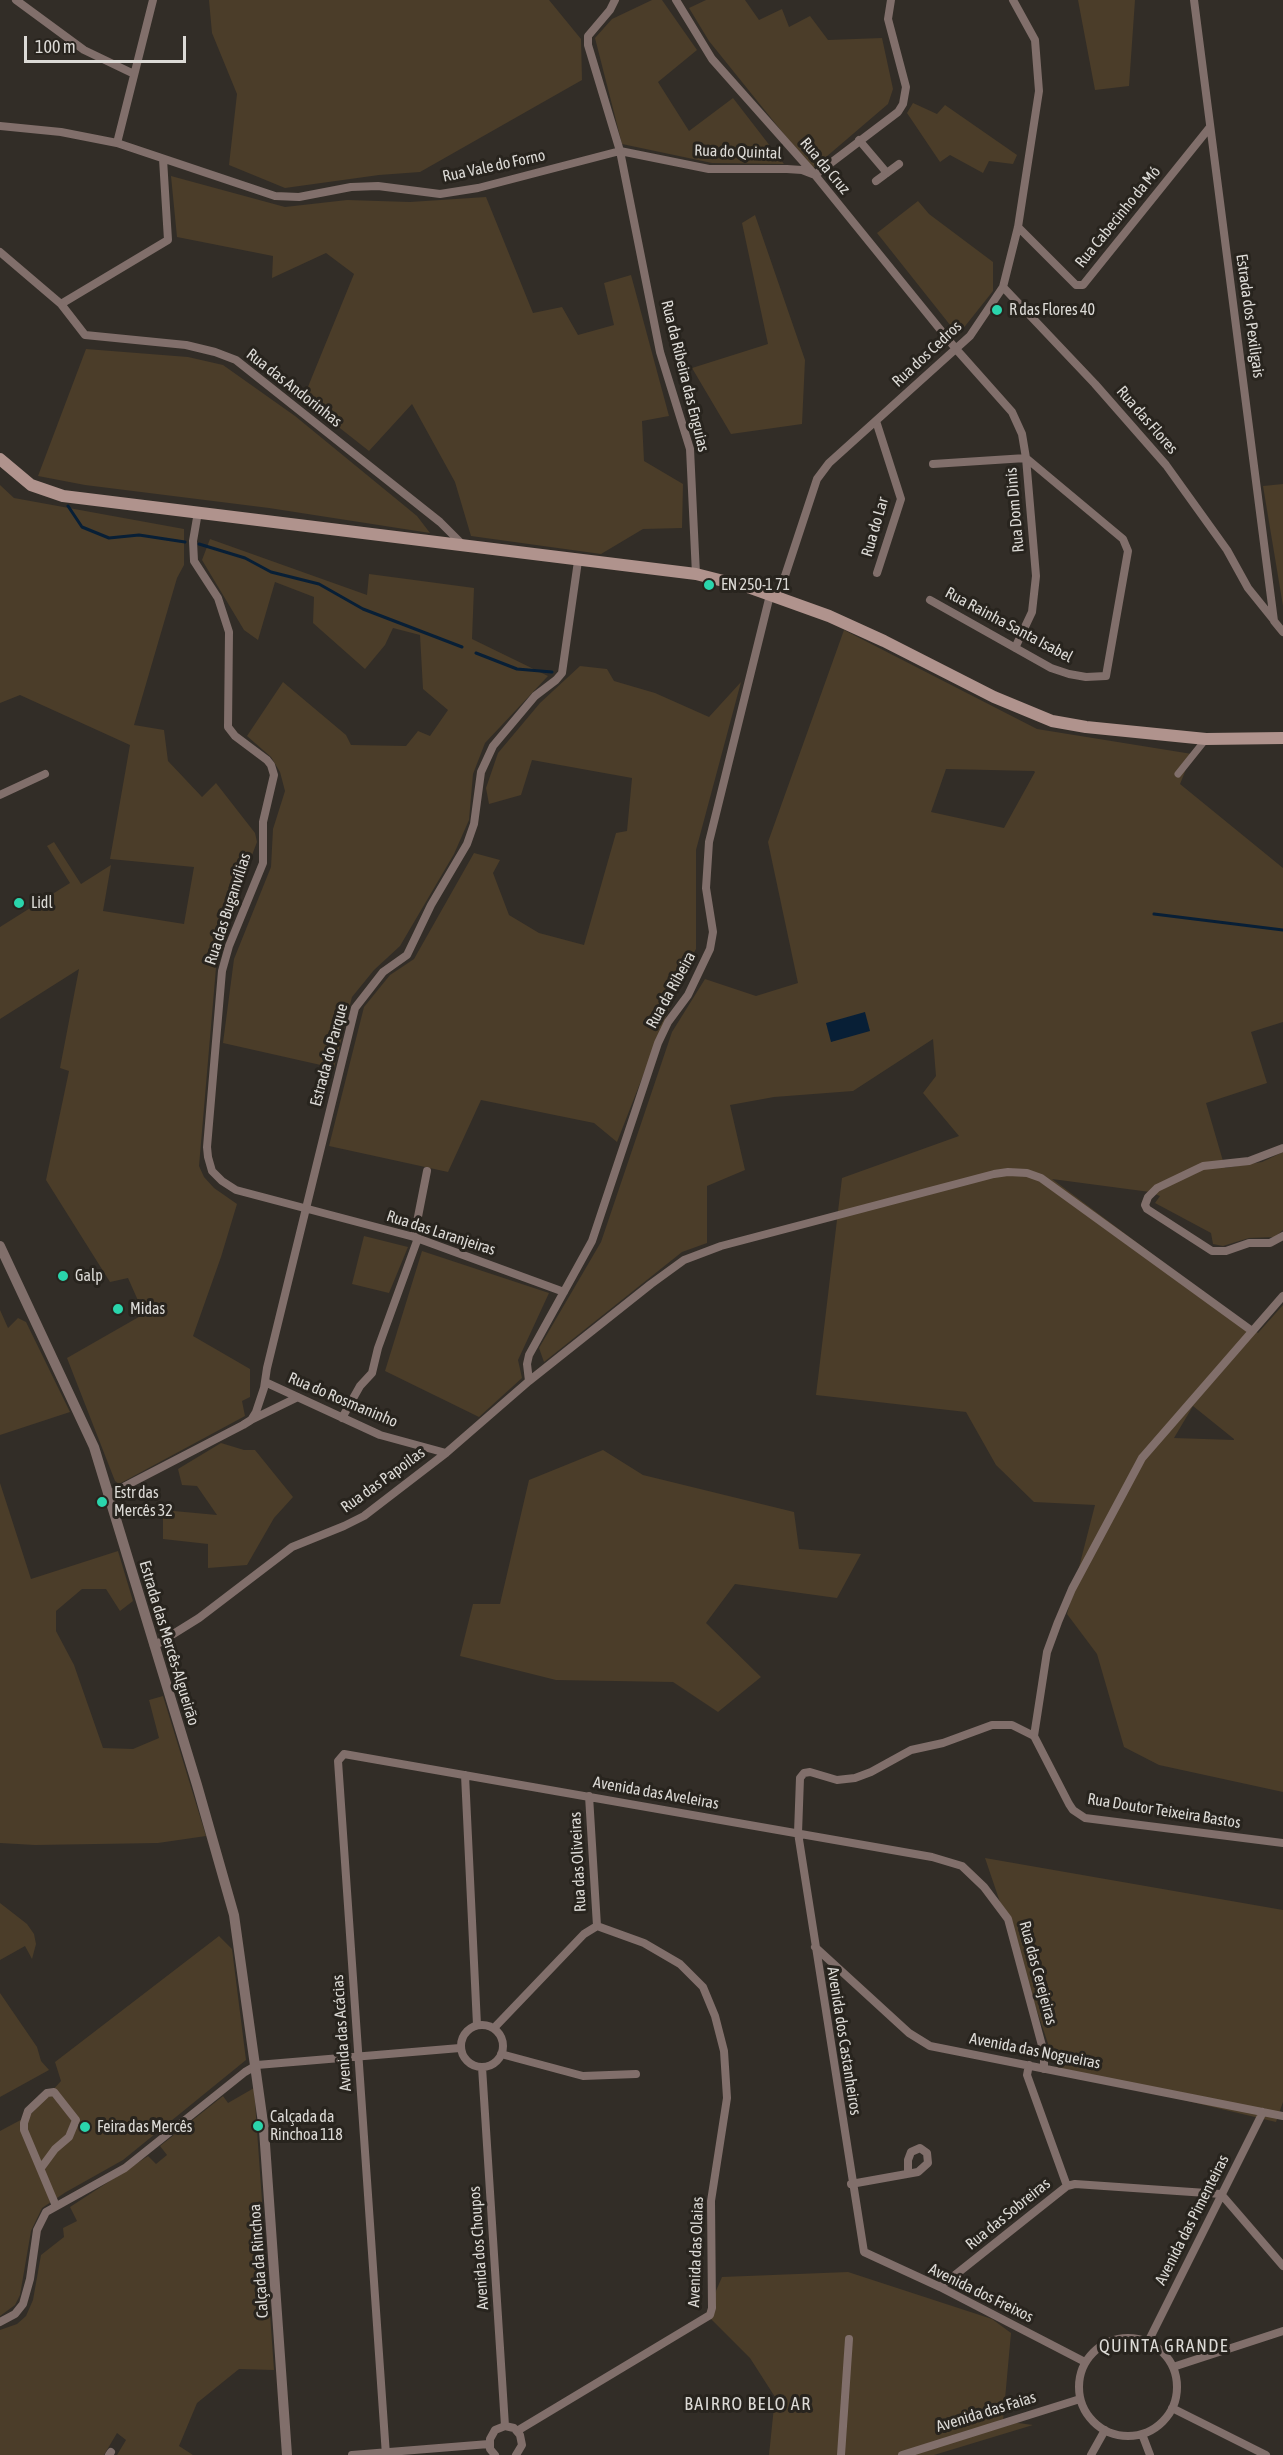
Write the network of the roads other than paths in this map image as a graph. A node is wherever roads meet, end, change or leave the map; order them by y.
1 (16, 0) edge
2 (153, 0) edge
3 (615, 0) edge
4 (676, 0) edge
5 (891, 0) edge
6 (1013, 0) edge
7 (1194, 0) edge
8 (134, 74) junction
9 (0, 126) edge
10 (1210, 127) junction
11 (859, 140) junction
12 (117, 143) junction
13 (620, 151) junction
14 (163, 159) junction
15 (899, 164) dead end
16 (887, 173) junction
17 (815, 175) junction
18 (876, 182) dead end
19 (1018, 227) junction
20 (0, 252) edge
21 (1003, 287) junction
22 (61, 304) junction
23 (956, 349) junction
24 (876, 421) junction
25 (1026, 458) junction
26 (0, 459) edge
27 (933, 464) dead end
28 (198, 512) junction
29 (462, 544) junction
30 (578, 561) junction
31 (877, 573) dead end
32 (696, 574) junction
33 (774, 596) junction
34 (930, 600) dead end
35 (1274, 621) junction
36 (1283, 632) edge
37 (1016, 648) junction
38 (1283, 738) edge
39 (1206, 739) junction
40 (45, 774) dead end
41 (1178, 774) dead end
42 (0, 795) edge
43 (1283, 1148) edge
44 (427, 1171) dead end
45 (305, 1210) junction
46 (1283, 1236) edge
47 (416, 1237) junction
48 (0, 1246) edge
49 (564, 1292) junction
50 (1283, 1296) edge
51 (1252, 1330) junction
52 (529, 1381) junction
53 (265, 1382) junction
54 (296, 1398) junction
55 (342, 1418) junction
56 (251, 1420) junction
57 (446, 1453) junction
58 (108, 1495) junction
59 (154, 1646) junction
60 (1034, 1736) junction
61 (344, 1754) joint
62 (465, 1775) junction
63 (589, 1796) junction
64 (798, 1833) junction
65 (1283, 1843) edge
66 (962, 1866) joint
67 (597, 1926) junction
68 (815, 1947) junction
69 (477, 2025) junction
70 (494, 2028) junction
71 (460, 2048) junction
72 (501, 2054) junction
73 (359, 2057) junction
74 (256, 2065) junction
75 (1029, 2066) junction
76 (482, 2067) junction
77 (1044, 2068) junction
78 (636, 2074) dead end
79 (1263, 2112) junction
80 (1283, 2116) edge
81 (41, 2168) junction
82 (909, 2172) dead end
83 (851, 2184) junction
84 (1067, 2186) junction
85 (1221, 2194) junction
86 (57, 2206) junction
87 (864, 2252) joint
88 (1283, 2266) edge
89 (940, 2287) junction
90 (0, 2322) edge
91 (1283, 2331) edge
92 (849, 2339) dead end
93 (1148, 2342) junction
94 (1084, 2362) junction
95 (1173, 2367) junction
96 (1080, 2399) junction
97 (1172, 2408) junction
98 (505, 2426) junction
99 (1105, 2430) junction
100 (517, 2431) junction
101 (1142, 2434) junction
102 (489, 2444) junction
103 (928, 2446) junction
104 (386, 2454) edge
105 (287, 2455) edge
106 (352, 2455) edge
107 (495, 2455) edge
108 (518, 2455) edge
109 (841, 2455) edge
110 (902, 2455) edge
111 (936, 2455) edge
112 (1091, 2455) edge
113 (1150, 2455) edge
114 (1266, 2455) edge

1 - 8 street
2 - 8 street
3 - 13 street, Rua da Ribeira das Enguias
4 - 17 street, Rua da Cruz
5 - 11 street
6 - 19 street, Rua dos Cedros
7 - 10 street, Estrada dos Pexiligais
8 - 12 street
9 - 12 street, Rua Vale do Forno
10 - 19 street, Rua Cabecinho da Mó
10 - 35 street, Estrada dos Pexiligais
11 - 16 street
11 - 17 street
12 - 14 street, Rua Vale do Forno
13 - 14 street, Rua Vale do Forno
13 - 17 street, Rua do Quintal
13 - 32 street, Rua da Ribeira das Enguias
14 - 22 street
15 - 16 street
16 - 18 street
17 - 23 street, Rua da Cruz
19 - 21 street, Rua dos Cedros
20 - 22 street, Rua das Andorinhas
21 - 23 street, Rua dos Cedros
21 - 35 street, Rua das Flores
22 - 29 street, Rua das Andorinhas
23 - 24 street, Rua dos Cedros
23 - 25 street
24 - 31 street, Rua do Lar
24 - 33 street, Rua dos Cedros
25 - 27 street, Rua Dom Dinis
25 - 37 street, Rua Dom Dinis
25 - 37 street, Rua Rainha Santa Isabel
26 - 28 main road
28 - 29 main road
28 - 45 street, Rua das Buganvílias
29 - 30 main road
30 - 32 main road
30 - 45 street, Estrada do Parque
32 - 33 main road
33 - 39 main road
33 - 49 street, Rua da Ribeira
34 - 37 street, Rua Rainha Santa Isabel
35 - 36 street
38 - 39 main road
39 - 41 street
40 - 42 street
43 - 46 street
44 - 47 street
45 - 47 street, Rua das Laranjeiras
45 - 53 street, Estrada do Parque
47 - 49 street, Rua das Laranjeiras
47 - 55 street
48 - 58 street, Estrada das Mercês-Algueirão
49 - 52 street, Rua da Ribeira
50 - 51 street
51 - 52 street, Rua das Papoilas
51 - 60 street
52 - 57 street, Rua das Papoilas
53 - 54 street, Rua do Rosmaninho
53 - 56 street, Estrada do Parque
54 - 55 street, Rua do Rosmaninho
54 - 56 street
55 - 57 street, Rua do Rosmaninho
56 - 58 street
57 - 59 street, Rua das Papoilas
58 - 59 street, Estrada das Mercês-Algueirão
59 - 74 street, Estrada das Mercês-Algueirão
60 - 64 street
60 - 65 street, Rua Doutor Teixeira Bastos
61 - 62 street, Avenida das Aveleiras
61 - 73 street, Avenida das Acácias
62 - 63 street, Avenida das Aveleiras
62 - 69 street
63 - 64 street, Avenida das Aveleiras
63 - 67 street, Rua das Oliveiras
64 - 66 street, Avenida das Aveleiras
64 - 68 street, Avenida dos Castanheiros
66 - 77 street, Rua das Cerejeiras
67 - 70 street
67 - 100 street, Avenida das Olaias
68 - 75 street, Avenida das Nogueiras
68 - 83 street, Avenida dos Castanheiros
69 - 70 street
69 - 71 street
70 - 72 street
71 - 73 street
71 - 76 street
72 - 76 street
72 - 78 street
73 - 74 street
73 - 104 street, Avenida das Acácias
74 - 86 street
74 - 105 street, Calçada da Rinchoa
75 - 77 street, Avenida das Nogueiras
75 - 84 street
76 - 98 street, Avenida dos Choupos
77 - 79 street, Avenida das Nogueiras
79 - 80 street, Avenida das Nogueiras
79 - 85 street, Avenida das Pimenteiras
81 - 81 street
81 - 86 street
82 - 83 street
83 - 87 street, Avenida dos Castanheiros
84 - 85 street
84 - 89 street, Rua das Sobreiras
85 - 88 street
85 - 93 street, Avenida das Pimenteiras
86 - 90 street
87 - 89 street, Avenida dos Freixos
89 - 94 street, Avenida dos Freixos
91 - 95 street
92 - 109 street
93 - 94 street
93 - 95 street
94 - 96 street
95 - 97 street
96 - 99 street
96 - 103 street, Avenida das Faias
97 - 101 street
97 - 114 street
98 - 100 street
98 - 102 street
99 - 101 street
99 - 112 street
100 - 108 street
101 - 113 street
102 - 104 street
102 - 107 street
103 - 110 street, Avenida das Faias
103 - 111 street
104 - 106 street

